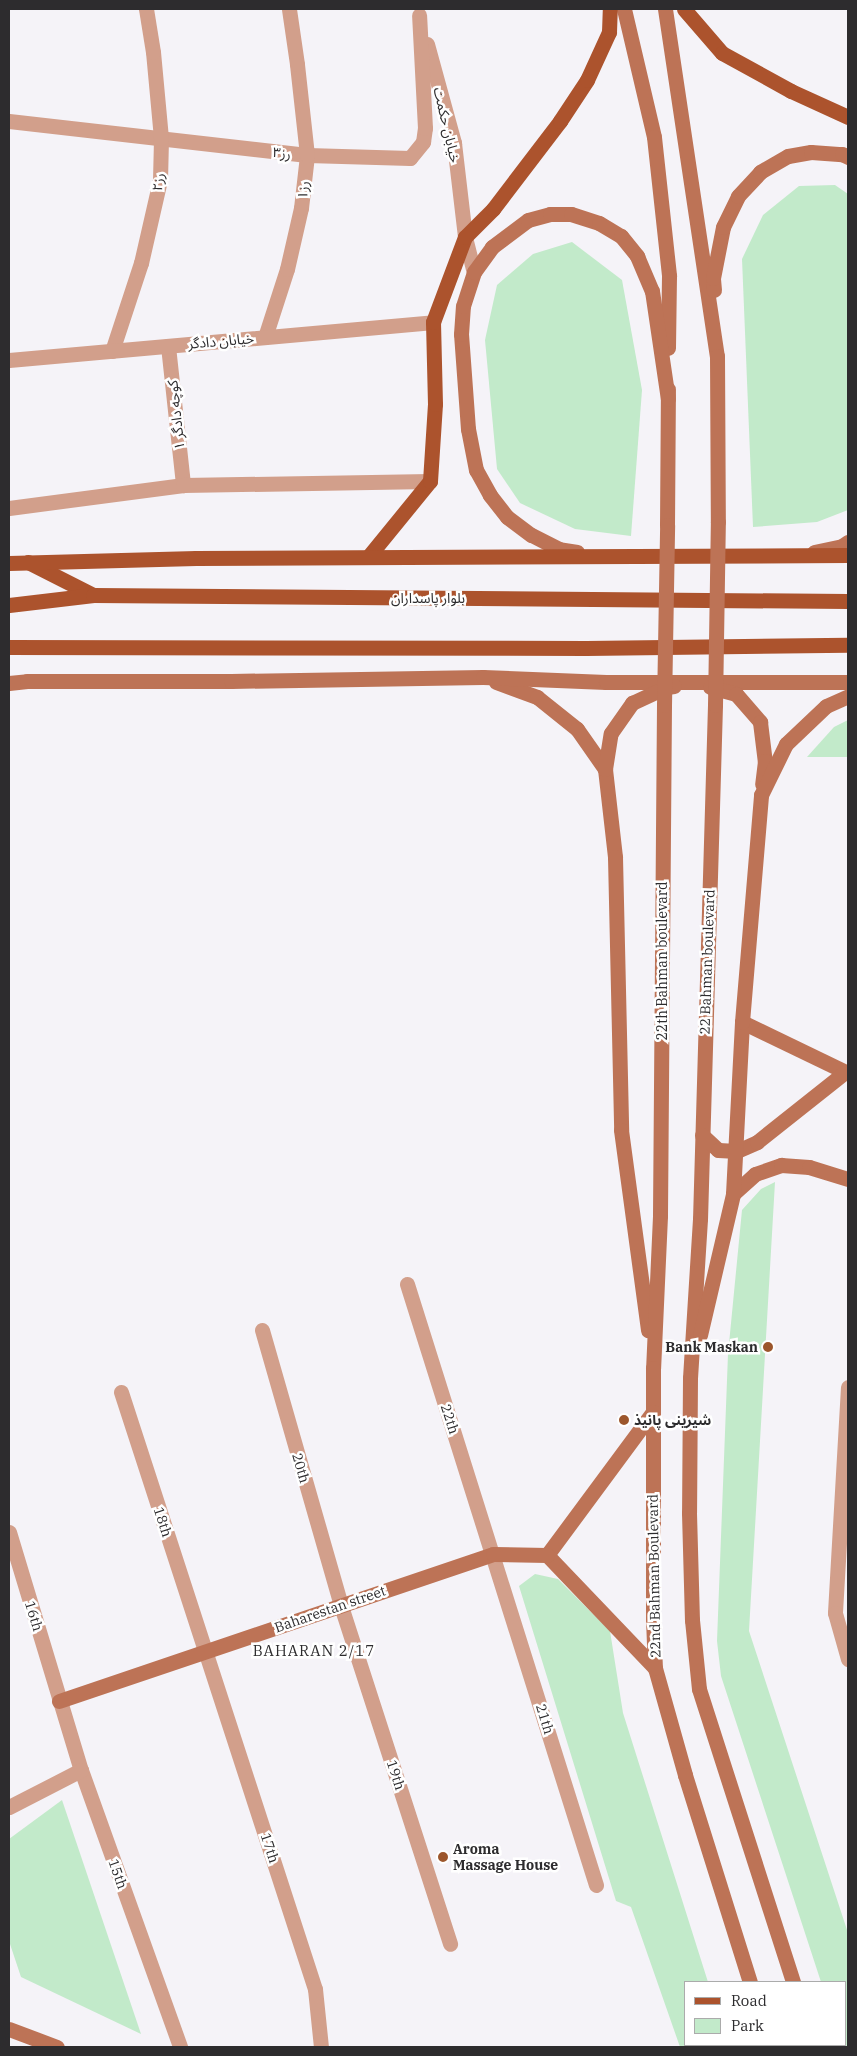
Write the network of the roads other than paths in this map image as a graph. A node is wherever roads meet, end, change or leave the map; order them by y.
1 (146, 9) edge
2 (289, 9) edge
3 (610, 9) edge
4 (624, 9) edge
5 (665, 9) edge
6 (684, 9) edge
7 (418, 12) edge
8 (848, 117) edge
9 (9, 121) edge
10 (161, 138) junction
11 (307, 156) junction
12 (848, 157) edge
13 (465, 237) junction
14 (474, 272) junction
15 (433, 322) junction
16 (265, 337) junction
17 (168, 346) junction
18 (112, 351) junction
19 (717, 356) junction
20 (9, 360) edge
21 (668, 399) junction
22 (430, 481) junction
23 (183, 485) junction
24 (9, 508) edge
25 (848, 542) edge
26 (798, 556) junction
27 (848, 556) edge
28 (368, 557) junction
29 (608, 557) junction
30 (26, 561) junction
31 (9, 563) edge
32 (93, 595) junction
33 (848, 601) edge
34 (9, 605) edge
35 (848, 645) edge
36 (9, 647) edge
37 (483, 677) junction
38 (848, 682) edge
39 (9, 683) edge
40 (848, 696) edge
41 (604, 768) junction
42 (761, 795) junction
43 (742, 1022) junction
44 (847, 1072) edge
45 (702, 1135) junction
46 (737, 1150) junction
47 (848, 1179) edge
48 (733, 1194) junction
49 (407, 1284) dead end
50 (262, 1330) dead end
51 (653, 1368) junction
52 (690, 1378) junction
53 (848, 1387) edge
54 (121, 1392) dead end
55 (653, 1412) junction
56 (9, 1532) edge
57 (848, 1544) edge
58 (493, 1554) junction
59 (548, 1554) junction
60 (842, 1580) edge
61 (341, 1606) junction
62 (206, 1652) junction
63 (848, 1659) edge
64 (655, 1668) junction
65 (59, 1701) junction
66 (81, 1770) junction
67 (9, 1807) edge
68 (596, 1885) dead end
69 (450, 1944) dead end
70 (750, 1981) edge
71 (793, 1981) edge
72 (9, 2029) edge
73 (57, 2047) edge
74 (180, 2047) edge
75 (321, 2047) edge

1 - 10 street, رز۲
2 - 11 street, رز۱
3 - 13 main road
4 - 21 main road
5 - 19 main road
6 - 8 main road
7 - 11 street, رز۳
7 - 13 street, خیابان حکمت
9 - 10 street, رز۳
10 - 11 street, رز۳
10 - 18 street, رز۲
11 - 16 street, رز۱
12 - 19 main road
13 - 14 street, خیابان حکمت
13 - 15 main road
14 - 21 main road
14 - 29 main road
15 - 16 street, خیابان دادگر
15 - 22 main road
16 - 17 street, خیابان دادگر
17 - 18 street, خیابان دادگر
17 - 23 street, کوچه دادگر ۱
18 - 20 street, خیابان دادگر
19 - 45 main road, 22 Bahman boulevard, bridge
21 - 51 main road, 22th Bahman boulevard, bridge
22 - 23 street
22 - 28 main road
23 - 24 street
25 - 26 main road
26 - 27 main road
26 - 29 main road
28 - 29 main road
28 - 30 main road
30 - 31 main road
30 - 32 main road
32 - 33 main road, بلوار پاسداران
32 - 34 main road, بلوار پاسداران
35 - 36 main road
37 - 38 main road
37 - 39 main road
37 - 41 main road
40 - 42 main road
41 - 42 main road
41 - 51 main road
42 - 43 main road
43 - 44 main road
43 - 46 main road
44 - 46 main road
45 - 46 main road
45 - 52 main road
46 - 48 main road
47 - 48 main road
48 - 52 main road
49 - 58 street, 22th
50 - 61 street, 20th
51 - 55 main road, 22nd Bahman Boulevard
52 - 71 main road
53 - 60 street
54 - 62 street, 18th
55 - 59 main road
55 - 64 main road, 22nd Bahman Boulevard
56 - 65 street, 16th
57 - 60 street
58 - 59 main road, Baharestan street
58 - 61 main road, Baharestan street
58 - 68 street, 21th
59 - 64 main road
60 - 63 street
61 - 62 main road, Baharestan street
61 - 69 street, 19th
62 - 65 main road, Baharestan street
62 - 75 street, 17th
64 - 70 main road, 22nd Bahman Boulevard
65 - 66 street, 15th
66 - 67 street
66 - 74 street, 15th
72 - 73 main road

